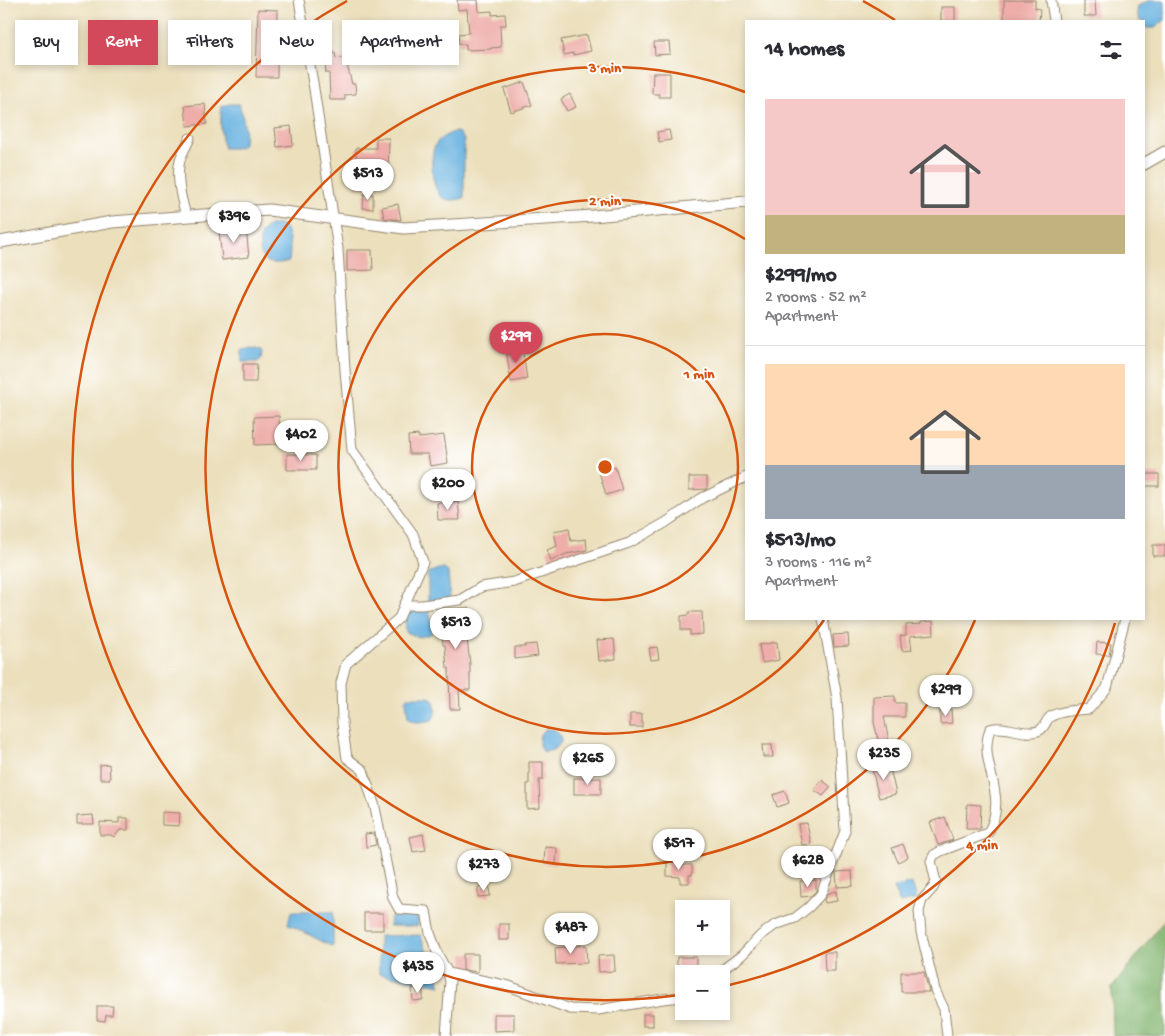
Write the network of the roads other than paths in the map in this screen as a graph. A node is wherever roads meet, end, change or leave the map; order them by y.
1 (299, 0) edge
2 (1051, 0) edge
3 (1054, 20) edge
4 (190, 138) dead end
5 (1165, 152) edge
6 (1145, 163) edge
7 (745, 202) edge
8 (186, 215) junction
9 (334, 220) junction
10 (0, 242) edge
11 (745, 477) edge
12 (404, 605) junction
13 (823, 620) edge
14 (1124, 620) edge
15 (729, 965) edge
16 (448, 973) junction
17 (675, 998) edge
18 (446, 1036) edge
19 (947, 1036) edge

1 - 9 street
2 - 3 street
4 - 8 street
5 - 6 street
7 - 9 street
8 - 9 street
8 - 10 street
9 - 12 street
11 - 12 street
12 - 16 street
13 - 15 street
14 - 19 street
16 - 17 street
16 - 18 street

